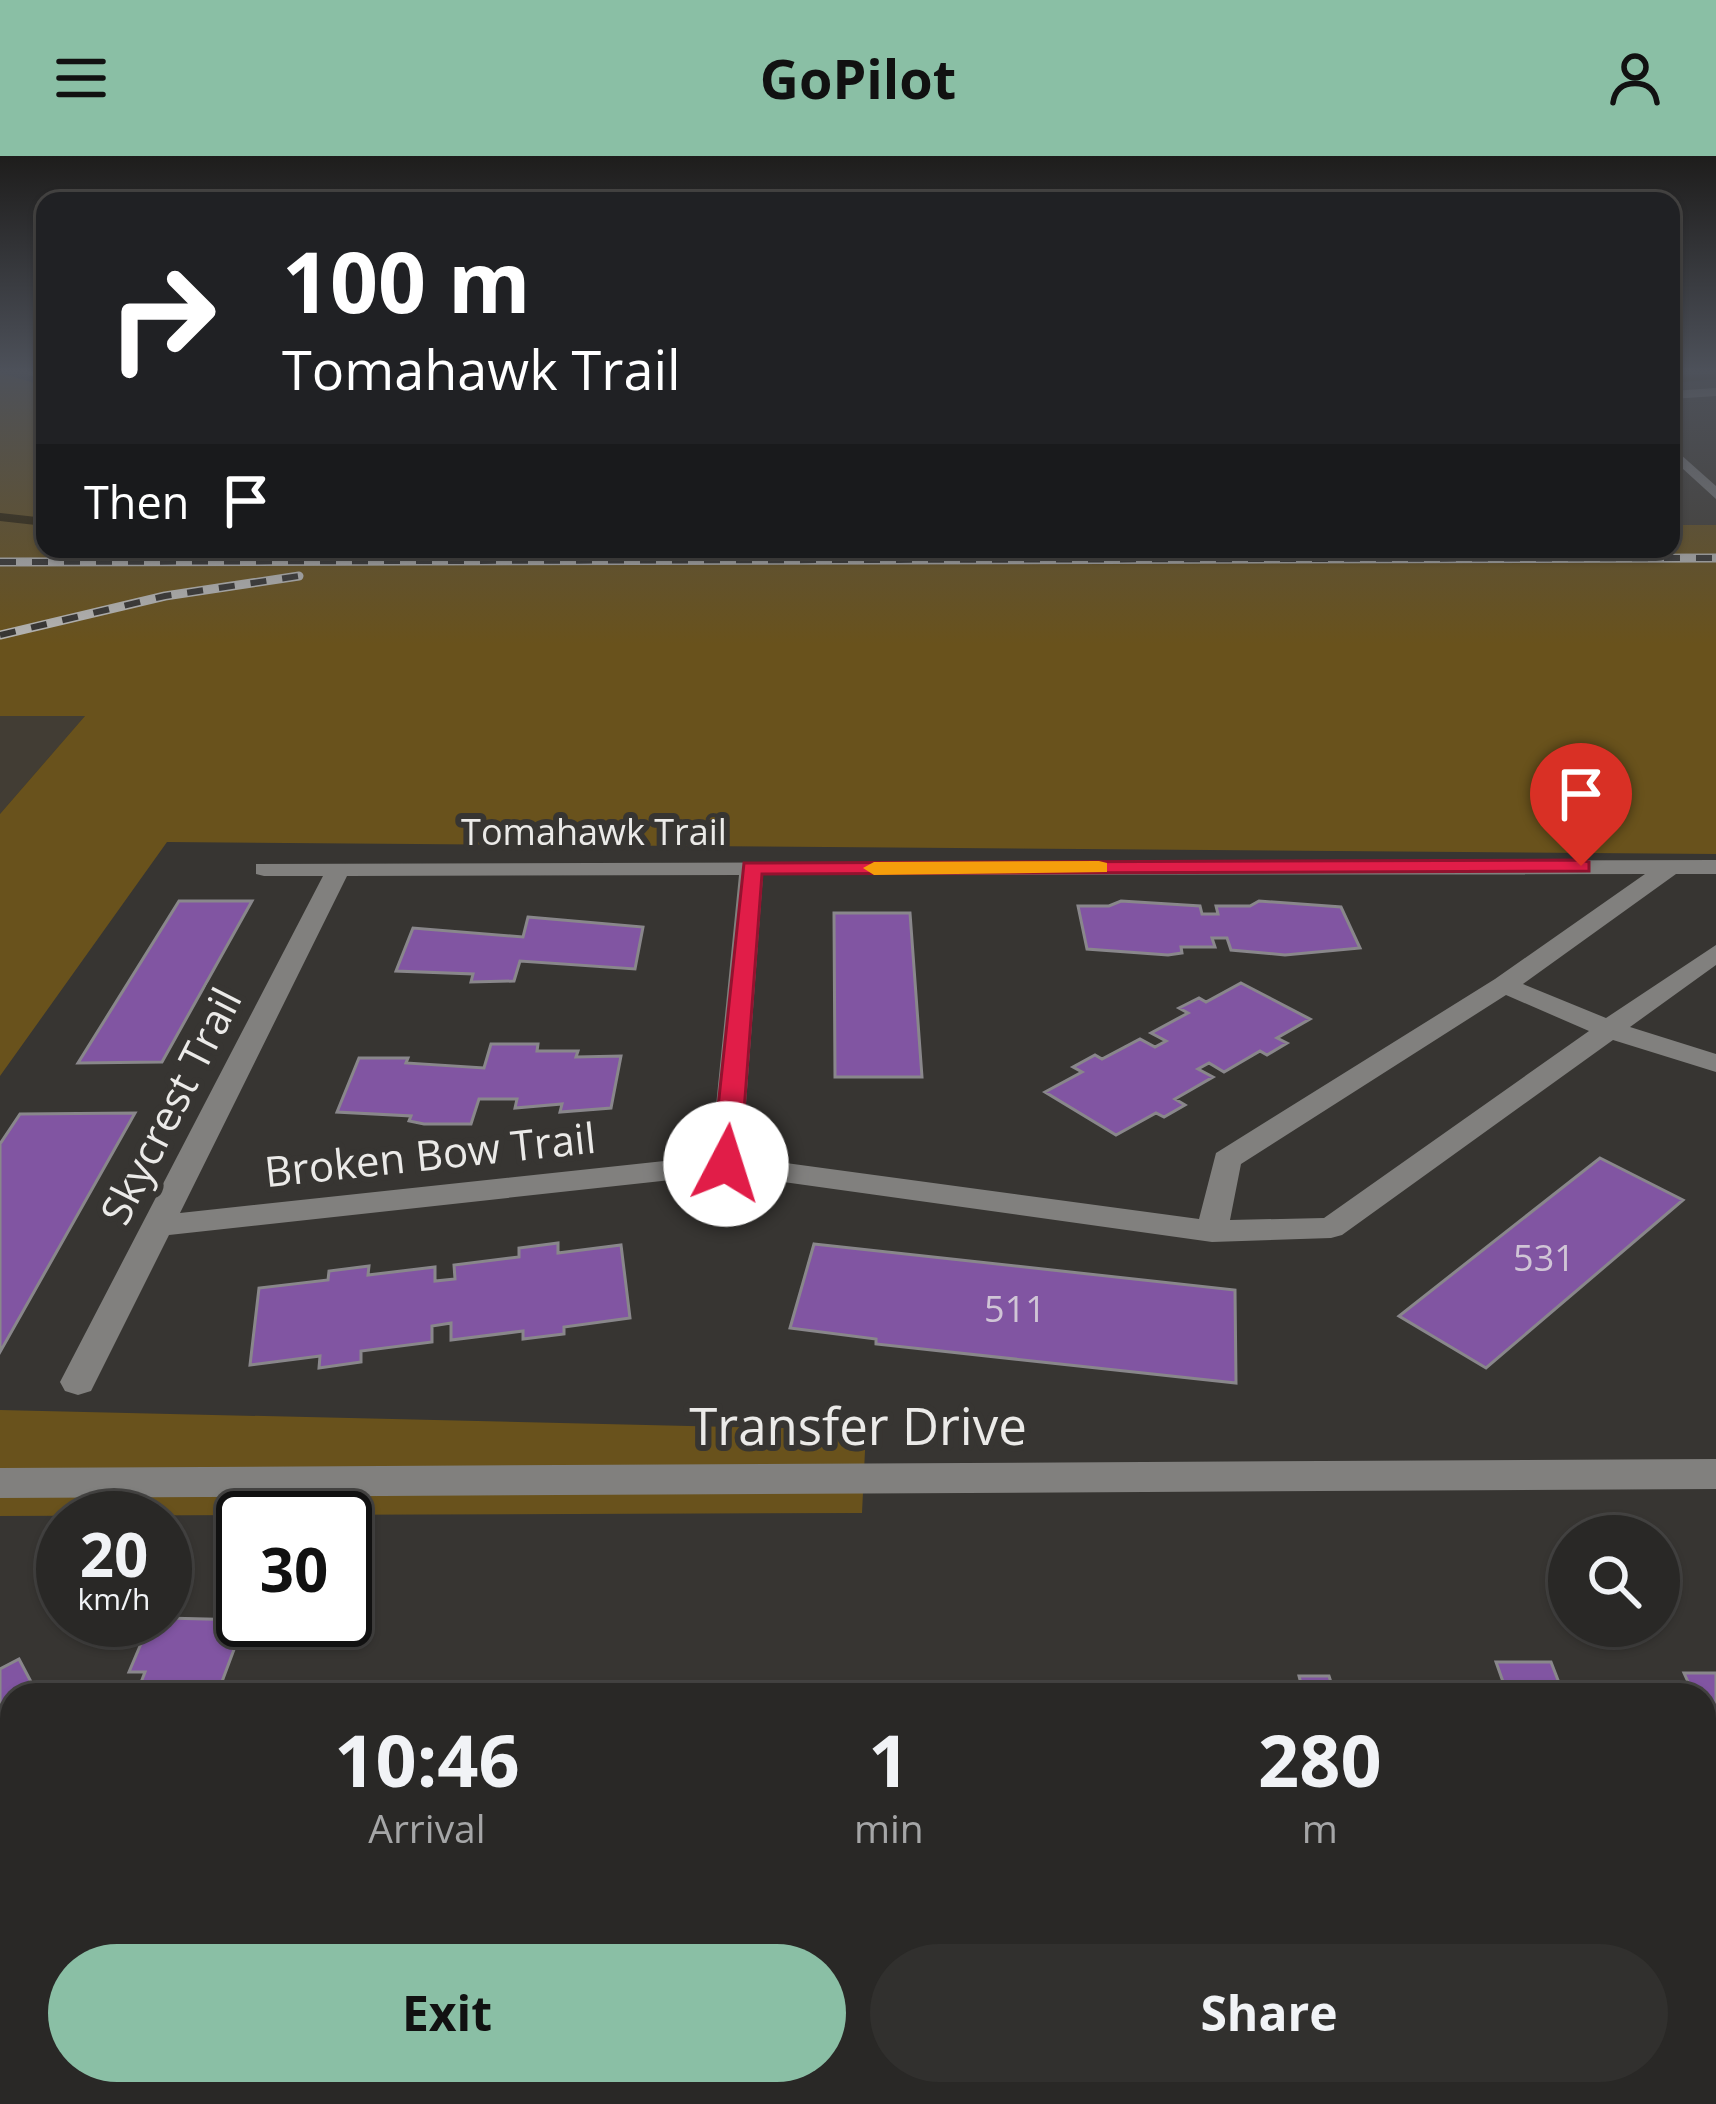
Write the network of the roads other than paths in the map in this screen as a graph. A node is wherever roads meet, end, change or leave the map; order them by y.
1 (1684, 463) edge
2 (1716, 494) edge
3 (1672, 866) junction
4 (1716, 867) edge
5 (339, 868) junction
6 (752, 868) junction
7 (264, 869) dead end
8 (1716, 953) edge
9 (1504, 986) junction
10 (1610, 1030) junction
11 (1716, 1063) edge
12 (726, 1164) junction
13 (156, 1226) junction
14 (1211, 1231) junction
15 (78, 1382) dead end
16 (1716, 1474) edge
17 (0, 1483) edge

1 - 2 street
3 - 4 street, Tomahawk Trail
3 - 6 street, Tomahawk Trail
3 - 9 street
5 - 6 street, Tomahawk Trail
5 - 7 street, Tomahawk Trail
5 - 13 street, Skycrest Trail
6 - 12 street
8 - 10 street, Broken Bow Trail
9 - 10 street
9 - 14 street
10 - 11 street
10 - 14 street, Broken Bow Trail
12 - 13 street, Broken Bow Trail
12 - 14 street, Broken Bow Trail
13 - 15 street, Skycrest Trail
16 - 17 street, Transfer Drive

